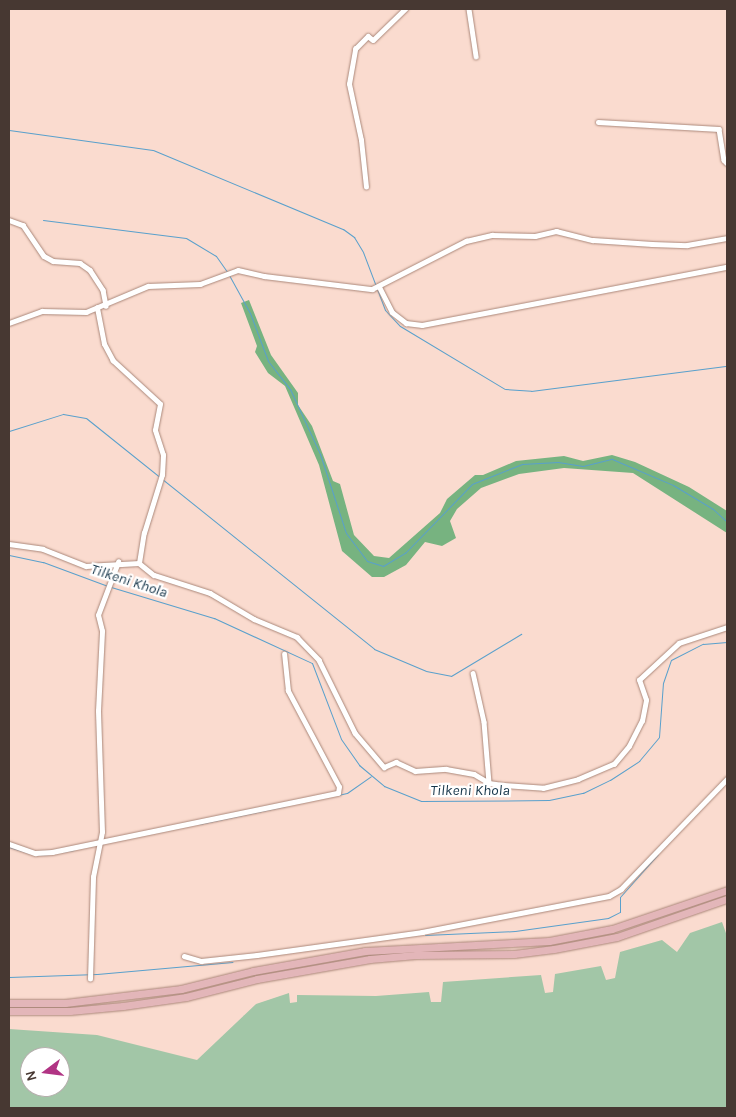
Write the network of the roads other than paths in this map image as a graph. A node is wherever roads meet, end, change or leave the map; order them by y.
1 (405, 9) edge
2 (469, 9) edge
3 (476, 56) dead end
4 (598, 122) dead end
5 (727, 163) edge
6 (366, 186) dead end
7 (9, 220) edge
8 (727, 238) edge
9 (727, 267) edge
10 (379, 286) junction
11 (106, 306) junction
12 (97, 308) junction
13 (9, 323) edge
14 (9, 544) edge
15 (118, 562) junction
16 (139, 563) junction
17 (727, 627) edge
18 (284, 654) dead end
19 (473, 673) dead end
20 (727, 779) edge
21 (489, 783) junction
22 (100, 842) junction
23 (9, 844) edge
24 (727, 890) edge
25 (727, 899) edge
26 (184, 956) dead end
27 (90, 976) dead end
28 (9, 1003) edge
29 (9, 1011) edge

1 - 6 street
2 - 3 street
4 - 5 street
7 - 11 street
8 - 10 street
9 - 10 street
10 - 11 street
11 - 12 street
12 - 13 street
12 - 16 street
14 - 15 street
15 - 16 street
15 - 22 street
16 - 21 street
17 - 21 street
18 - 22 street
19 - 21 street
20 - 26 street
22 - 23 street
22 - 27 street
24 - 28 main road
25 - 29 main road

